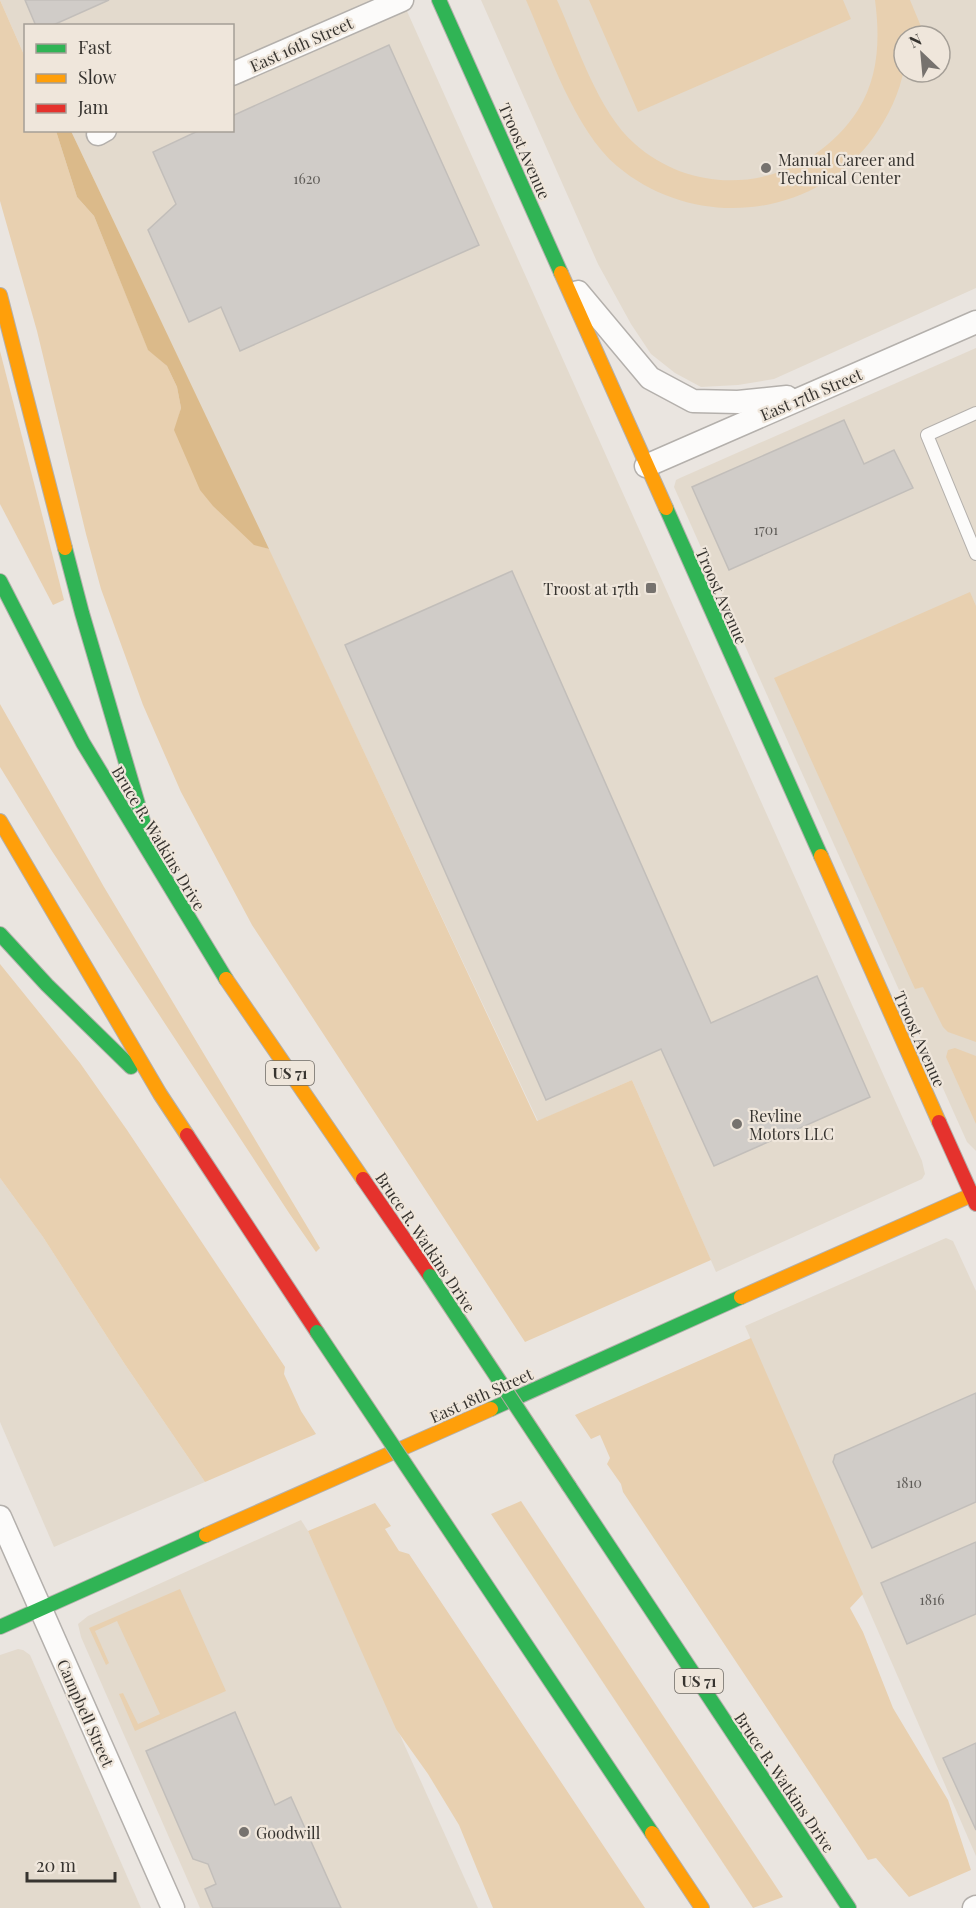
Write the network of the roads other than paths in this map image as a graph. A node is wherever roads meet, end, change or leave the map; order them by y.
1 (402, 0) edge
2 (439, 0) edge
3 (234, 73) edge
4 (560, 270) junction
5 (0, 295) edge
6 (976, 322) edge
7 (812, 394) junction
8 (976, 413) edge
9 (646, 466) junction
10 (976, 554) edge
11 (0, 581) edge
12 (0, 821) edge
13 (157, 866) junction
14 (0, 934) edge
15 (160, 1094) junction
16 (975, 1197) edge
17 (0, 1517) edge
18 (39, 1610) junction
19 (0, 1627) edge
20 (173, 1908) edge
21 (702, 1908) edge
22 (849, 1908) edge

1 - 3 street, East 16th Street
2 - 4 main road, Troost Avenue
4 - 7 street
4 - 9 main road, Troost Avenue
5 - 13 main road
6 - 7 street, East 17th Street
7 - 9 street, East 17th Street
8 - 10 lane
9 - 16 main road, Troost Avenue
11 - 13 main road, Bruce R. Watkins Drive / US 71
12 - 15 main road
13 - 22 main road, Bruce R. Watkins Drive / US 71, bridge
14 - 15 main road
15 - 21 main road, bridge
16 - 18 main road, East 18th Street
17 - 18 street, Campbell Street
18 - 19 main road, East 18th Street
18 - 20 street, Campbell Street

